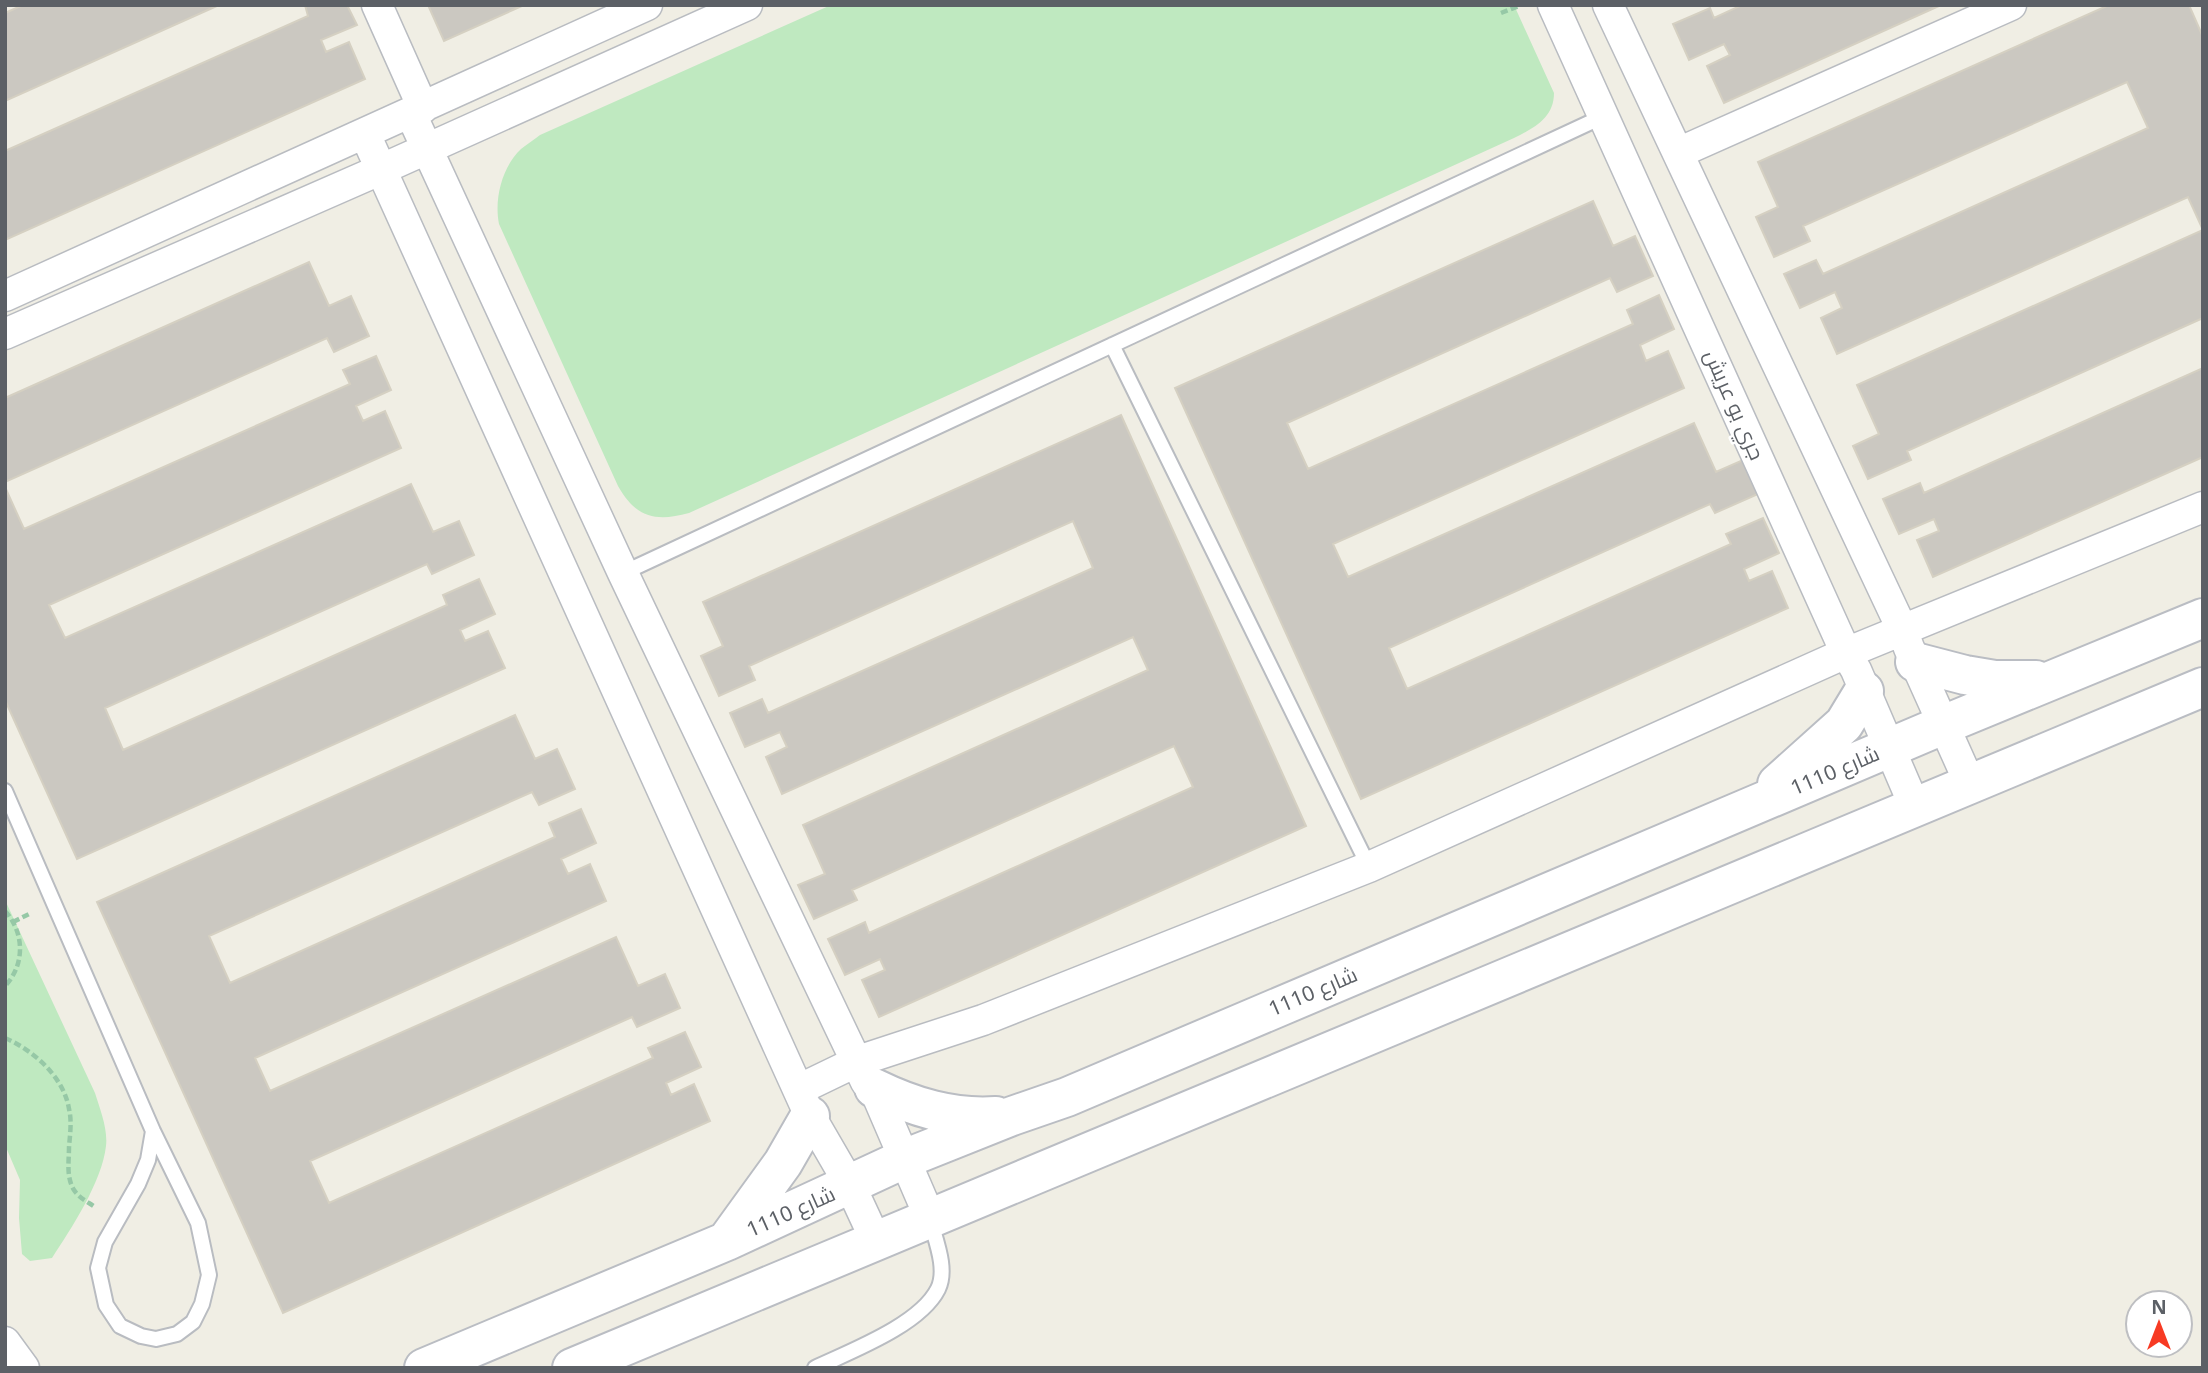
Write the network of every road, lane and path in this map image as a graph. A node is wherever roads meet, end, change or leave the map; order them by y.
1 (377, 5) edge
2 (646, 5) edge
3 (747, 5) edge
4 (1520, 5) edge
5 (1553, 5) edge
6 (1608, 5) edge
7 (2011, 5) edge
8 (1501, 13) dead end
9 (417, 111) junction
10 (1604, 116) junction
11 (365, 134) junction
12 (428, 148) junction
13 (1678, 153) junction
14 (382, 169) junction
15 (5, 296) edge
16 (5, 334) edge
17 (1112, 345) junction
18 (2203, 507) edge
19 (623, 573) junction
20 (2203, 618) edge
21 (1908, 645) junction
22 (1846, 653) junction
23 (2056, 680) junction
24 (2203, 687) edge
25 (1864, 691) junction
26 (1943, 724) junction
27 (1888, 749) junction
28 (1970, 784) junction
29 (5, 791) edge
30 (1914, 805) junction
31 (1745, 809) junction
32 (1369, 867) junction
33 (5, 911) edge
34 (5, 986) edge
35 (5, 1038) edge
36 (866, 1075) junction
37 (805, 1102) junction
38 (1012, 1116) junction
39 (153, 1131) junction
40 (904, 1159) junction
41 (850, 1185) junction
42 (930, 1218) junction
43 (117, 1222) junction
44 (727, 1241) junction
45 (876, 1241) junction
46 (5, 1342) edge
47 (24, 1368) edge
48 (424, 1368) edge
49 (572, 1368) edge
50 (815, 1368) edge

1 - 9 street
2 - 9 street
3 - 12 street
4 - 8 path
5 - 10 street, جري بو عريش
6 - 13 street
7 - 13 street
9 - 11 street
9 - 12 street
10 - 17 lane
10 - 22 street, جري بو عريش
11 - 14 street
11 - 15 street
12 - 14 street
12 - 19 street
13 - 21 street
14 - 16 street
14 - 37 street
17 - 19 lane
17 - 32 lane
18 - 21 street
19 - 36 street
20 - 23 street, شارع 1110
21 - 22 street
21 - 23 street
21 - 26 street
22 - 25 street, جري بو عريش
22 - 32 street
23 - 26 street, شارع 1110
24 - 28 street
25 - 27 street, جري بو عريش
25 - 31 street
26 - 27 street, شارع 1110
26 - 28 street
27 - 30 street, جري بو عريش
27 - 31 street, شارع 1110
28 - 30 street
29 - 39 lane
30 - 42 street
31 - 38 street, شارع 1110
32 - 36 street
33 - 34 path
35 - 43 path
36 - 37 street
36 - 38 street
36 - 40 street
37 - 41 street
37 - 44 street
38 - 40 street, شارع 1110
39 - 43 lane
39 - 43 lane
40 - 41 street, شارع 1110
40 - 42 street
41 - 44 street, شارع 1110
41 - 45 street
42 - 45 street
42 - 50 lane
44 - 48 street, شارع 1110
45 - 49 street
46 - 47 street

